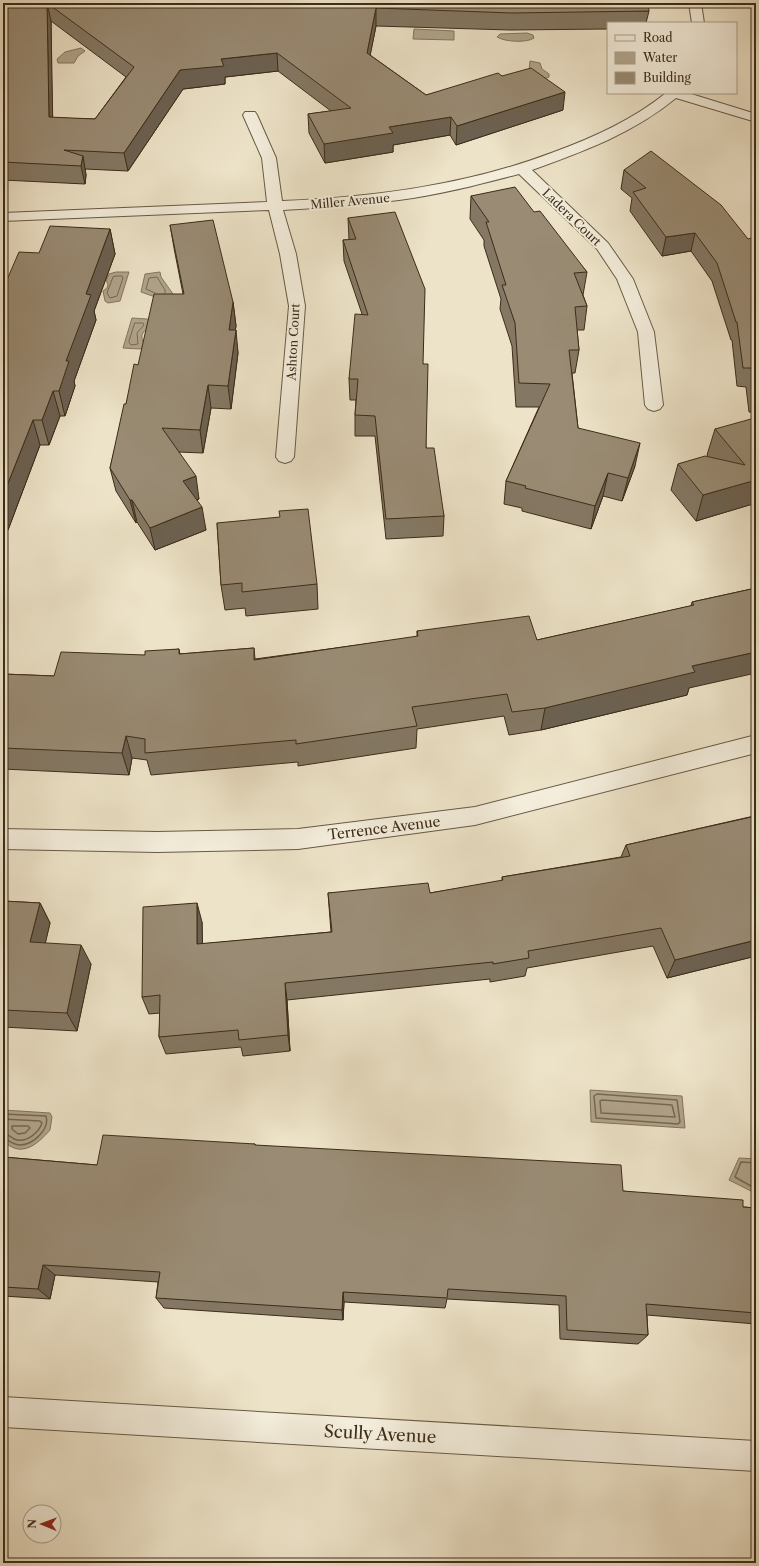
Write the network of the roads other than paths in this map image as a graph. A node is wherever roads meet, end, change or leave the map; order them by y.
1 (695, 3) edge
2 (698, 22) edge
3 (673, 94) edge
4 (677, 94) edge
5 (250, 115) dead end
6 (756, 118) edge
7 (522, 169) junction
8 (275, 206) junction
9 (3, 217) edge
10 (654, 405) dead end
11 (285, 457) dead end
12 (756, 744) edge
13 (3, 838) edge
14 (3, 1412) edge
15 (756, 1456) edge

1 - 2 street
3 - 7 street, Miller Avenue
4 - 6 street
5 - 8 street, Ashton Court
7 - 8 street, Miller Avenue
7 - 10 street, Ladera Court
8 - 9 street, Miller Avenue
8 - 11 street, Ashton Court
12 - 13 street, Terrence Avenue
14 - 15 street, Scully Avenue

